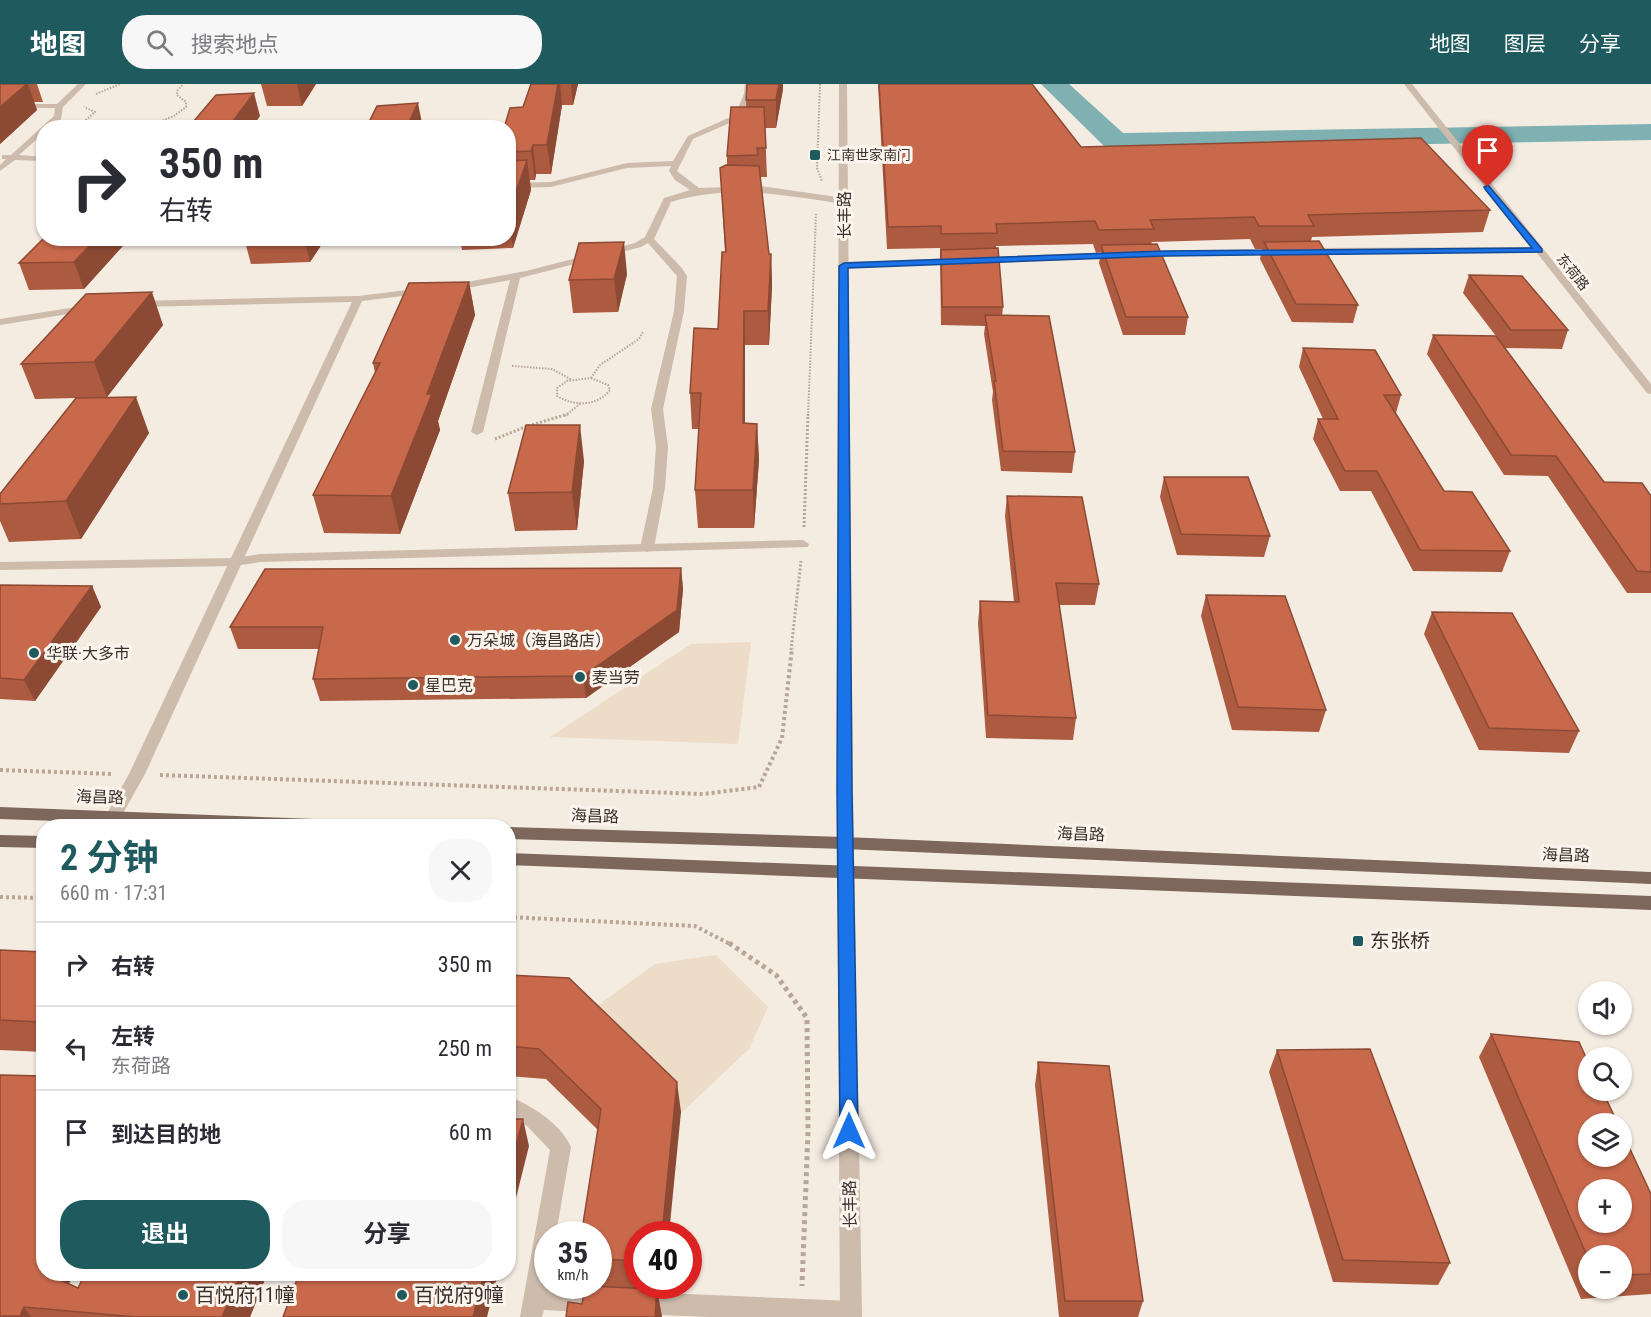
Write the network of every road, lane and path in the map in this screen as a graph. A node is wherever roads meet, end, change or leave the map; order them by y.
1 (81, 84) edge
2 (120, 84) edge
3 (183, 84) edge
4 (749, 84) edge
5 (820, 84) edge
6 (843, 84) edge
7 (1408, 84) edge
8 (93, 95) dead end
9 (7, 96) edge
10 (80, 103) dead end
11 (0, 104) edge
12 (59, 106) junction
13 (54, 120) edge
14 (86, 120) edge
15 (164, 120) edge
16 (36, 134) edge
17 (0, 156) edge
18 (13, 158) junction
19 (36, 159) edge
20 (676, 163) junction
21 (0, 169) edge
22 (516, 185) edge
23 (697, 191) junction
24 (821, 197) junction
25 (844, 201) junction
26 (649, 239) junction
27 (1539, 250) junction
28 (844, 266) junction
29 (516, 276) junction
30 (358, 299) junction
31 (129, 304) edge
32 (96, 308) edge
33 (0, 322) edge
34 (643, 333) dead end
35 (494, 366) junction
36 (591, 378) junction
37 (572, 380) junction
38 (1651, 391) edge
39 (581, 403) junction
40 (477, 432) joint
41 (803, 544) junction
42 (647, 548) junction
43 (236, 562) junction
44 (0, 566) edge
45 (0, 770) edge
46 (137, 774) junction
47 (0, 813) edge
48 (73, 819) edge
49 (112, 819) edge
50 (516, 833) edge
51 (0, 841) edge
52 (36, 842) edge
53 (845, 843) junction
54 (516, 859) edge
55 (846, 871) junction
56 (1651, 878) edge
57 (0, 897) edge
58 (36, 898) edge
59 (1651, 903) edge
60 (516, 917) edge
61 (516, 1110) edge
62 (533, 1308) edge
63 (801, 1310) junction
64 (851, 1314) edge

1 - 12 street
2 - 8 path
3 - 15 path
4 - 20 street
5 - 24 path
6 - 25 street, 长丰路
7 - 27 street, 东荷路
9 - 11 street
10 - 14 path
11 - 12 street
12 - 13 street
16 - 18 street
17 - 18 street
18 - 19 street
18 - 21 street
20 - 22 street
20 - 23 street
23 - 24 street
23 - 26 street
24 - 25 street
24 - 41 path
25 - 28 street, 长丰路
26 - 29 street
26 - 42 street
27 - 28 street
27 - 38 street, 东荷路
28 - 53 street, 长丰路
29 - 30 street
29 - 35 street
30 - 31 street
30 - 43 street
32 - 33 street
34 - 36 path
35 - 37 path
35 - 40 street
36 - 37 path
36 - 39 path
37 - 39 path
39 - 40 path
41 - 42 street
41 - 46 path
42 - 43 street
43 - 44 street
43 - 46 street
45 - 46 path
46 - 49 street
47 - 48 main road, 海昌路
50 - 53 main road, 海昌路
51 - 52 main road
53 - 55 street, 长丰路
53 - 56 main road, 海昌路
54 - 55 main road
55 - 59 main road
55 - 64 street, 长丰路
57 - 58 path
60 - 63 path
61 - 62 street
62 - 63 street
63 - 64 street

